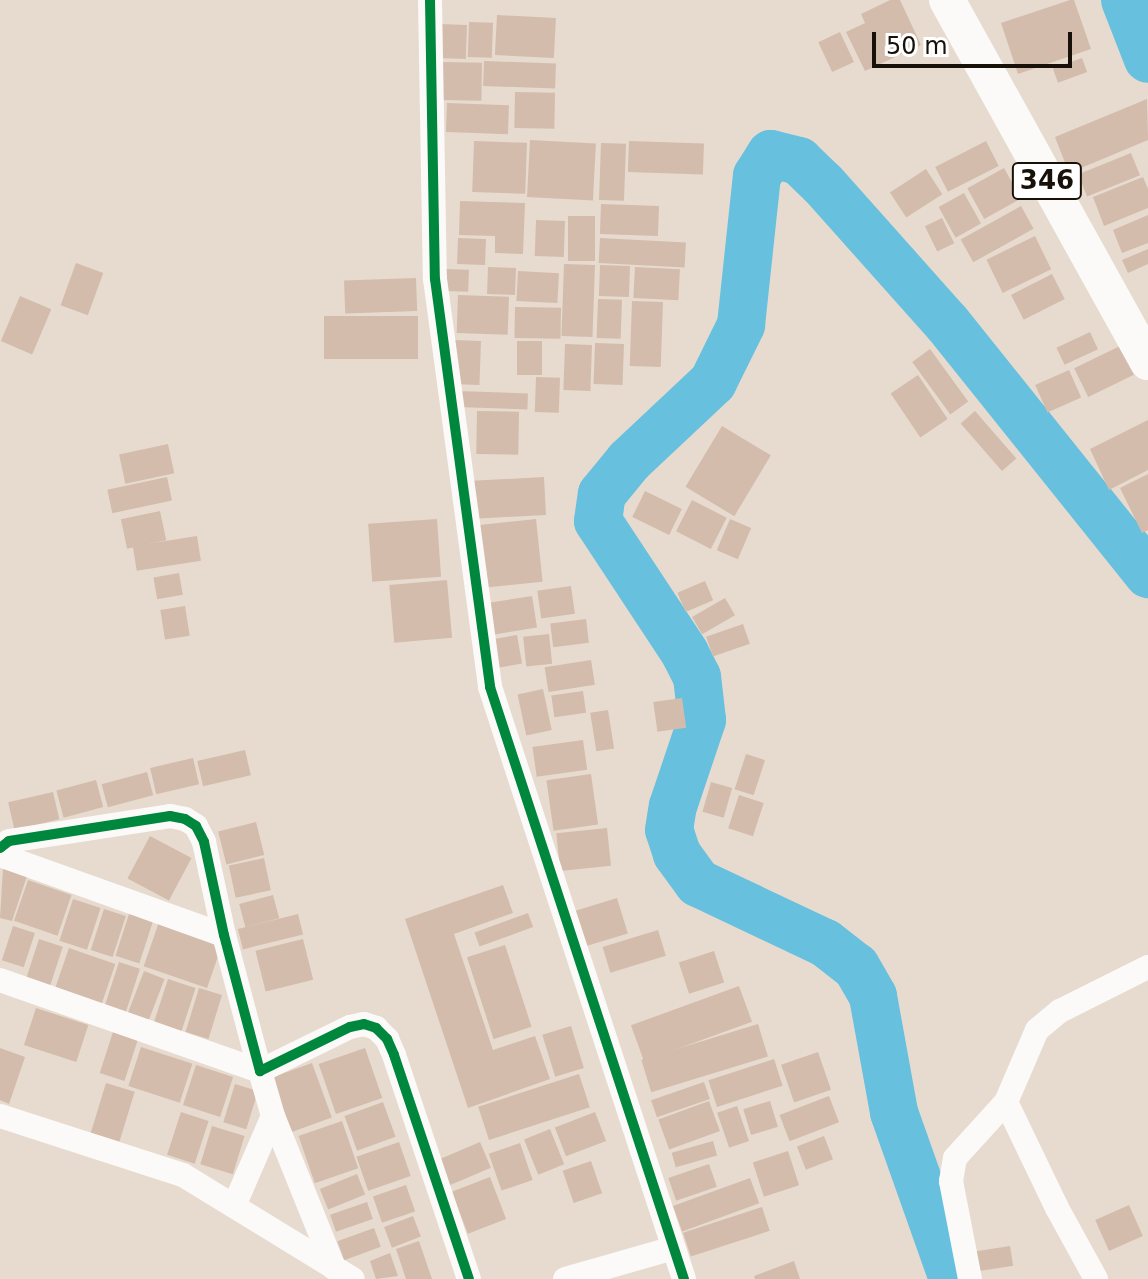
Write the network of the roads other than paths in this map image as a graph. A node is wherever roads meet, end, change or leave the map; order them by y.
1 (430, 0) edge
2 (947, 0) edge
3 (1148, 362) edge
4 (0, 848) edge
5 (0, 855) edge
6 (224, 935) junction
7 (1148, 967) edge
8 (0, 980) edge
9 (260, 1071) junction
10 (1006, 1102) junction
11 (0, 1116) edge
12 (273, 1116) junction
13 (234, 1206) junction
14 (674, 1248) junction
15 (343, 1273) edge
16 (469, 1279) edge
17 (565, 1279) edge
18 (684, 1279) edge
19 (970, 1279) edge
20 (1096, 1279) edge

1 - 14 street
2 - 3 main road, 346
4 - 6 street
5 - 6 street
6 - 9 street
7 - 10 street
8 - 9 street
9 - 12 street
9 - 16 street
10 - 19 street
10 - 20 street
11 - 13 street
12 - 13 street
12 - 15 street
13 - 15 street
14 - 17 street
14 - 18 street

